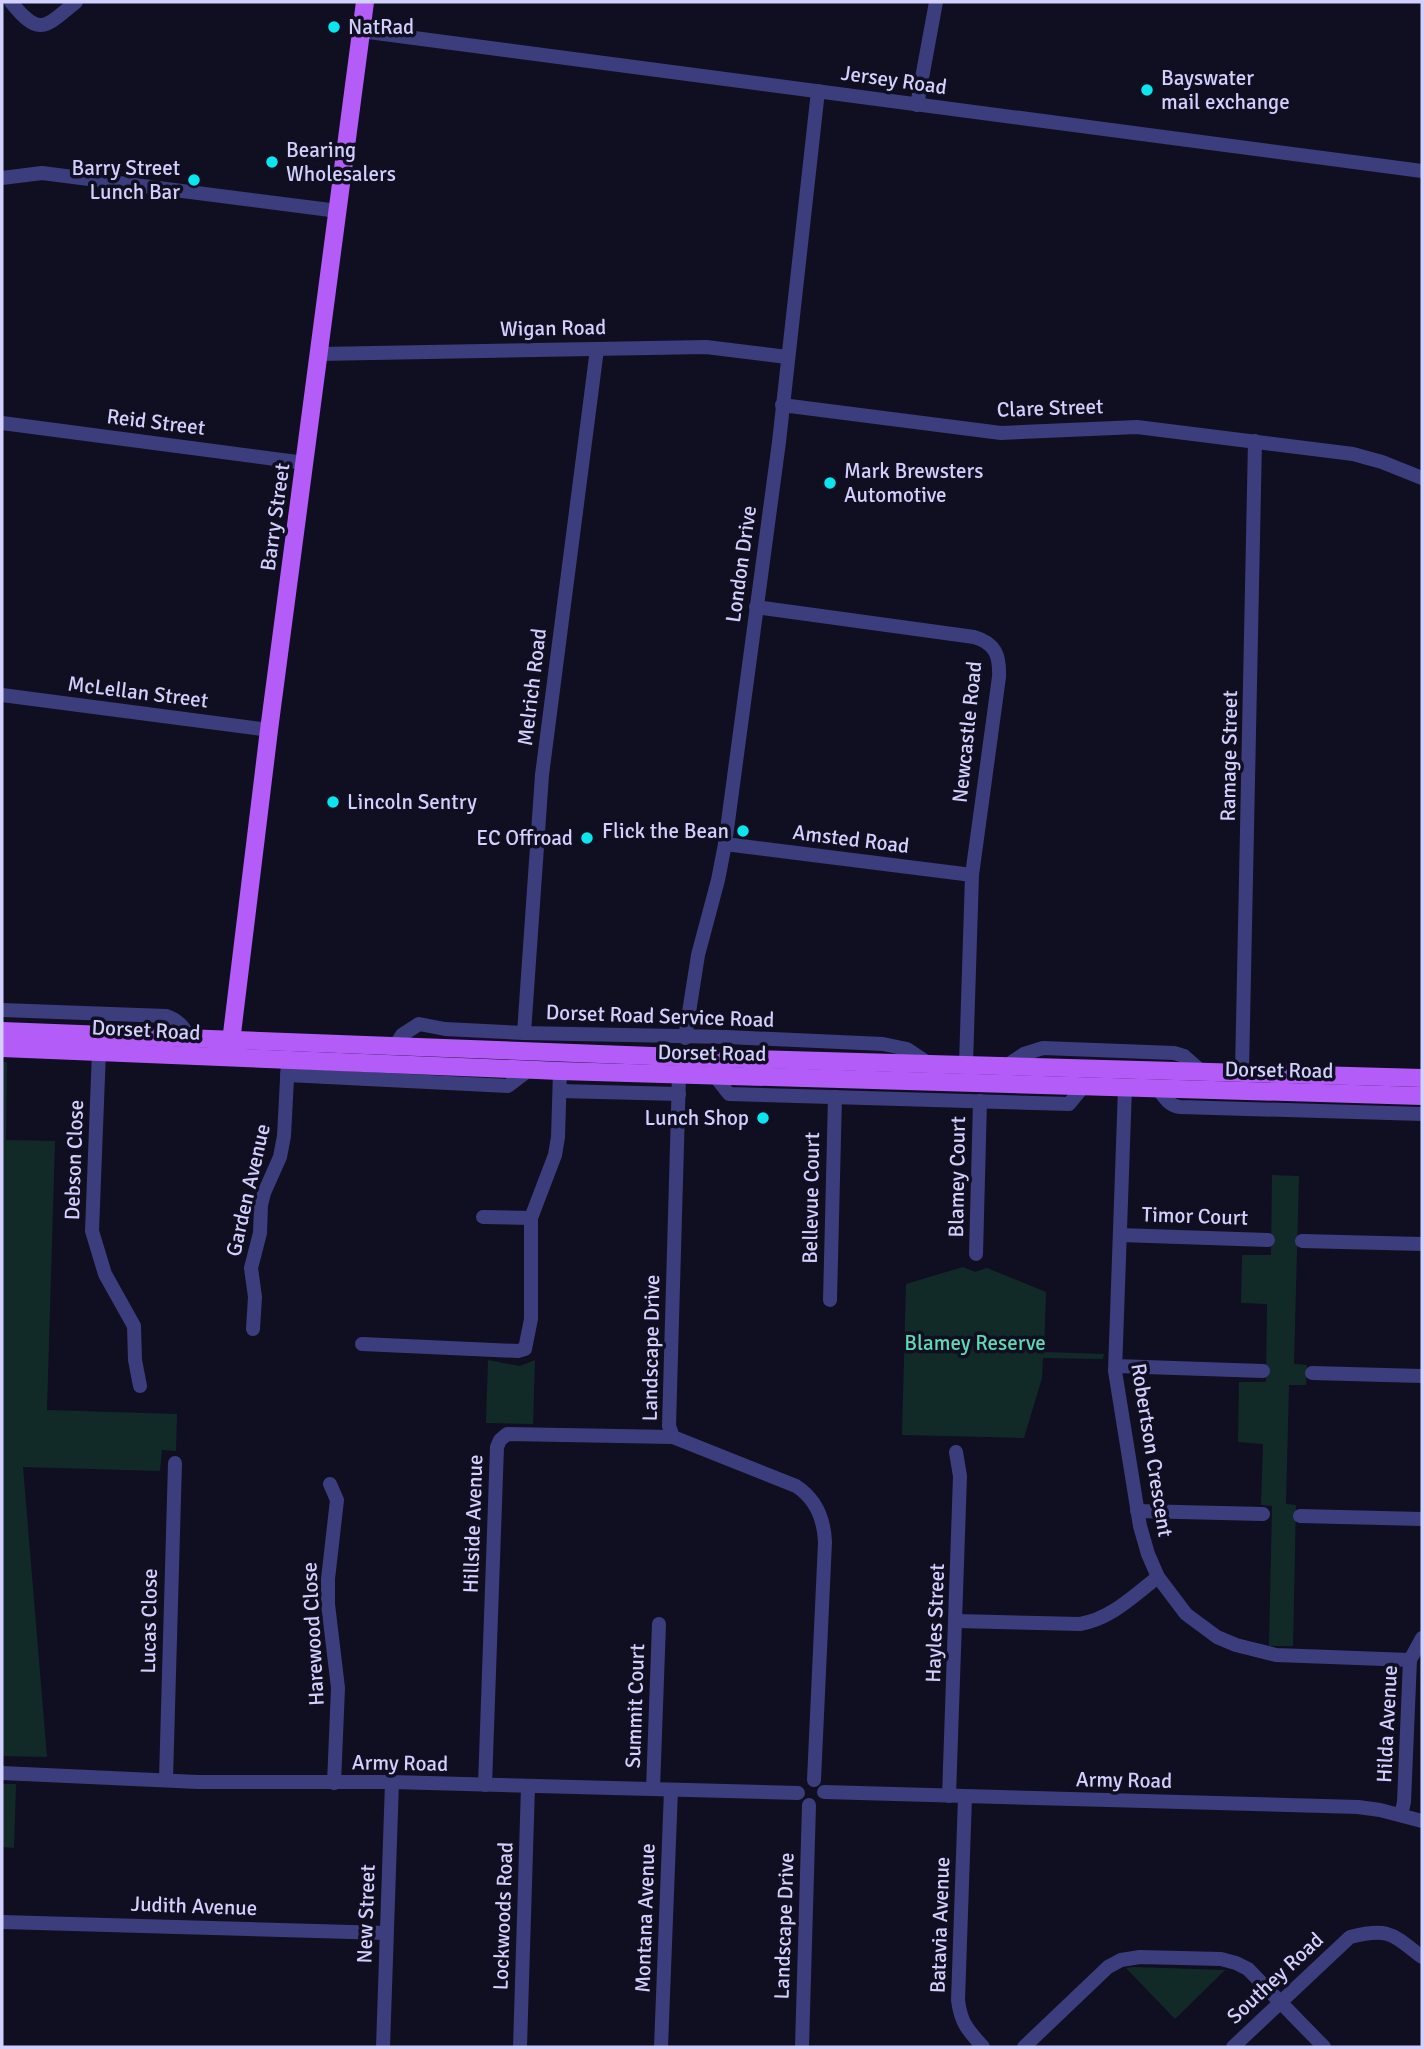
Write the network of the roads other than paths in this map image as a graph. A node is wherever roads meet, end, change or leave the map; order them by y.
1 (11, 2) edge
2 (76, 2) edge
3 (365, 2) edge
4 (936, 2) edge
5 (361, 31) junction
6 (818, 91) junction
7 (918, 104) junction
8 (1422, 171) edge
9 (2, 178) edge
10 (338, 211) junction
11 (597, 349) junction
12 (319, 354) junction
13 (787, 357) junction
14 (782, 405) junction
15 (2, 423) edge
16 (1255, 441) junction
17 (305, 463) junction
18 (1422, 478) edge
19 (756, 607) junction
20 (2, 695) edge
21 (269, 730) junction
22 (725, 844) junction
23 (972, 875) junction
24 (2, 1010) edge
25 (2, 1031) edge
26 (524, 1033) junction
27 (189, 1037) junction
28 (685, 1038) junction
29 (395, 1045) junction
30 (2, 1048) edge
31 (230, 1048) junction
32 (99, 1051) junction
33 (928, 1063) junction
34 (402, 1064) junction
35 (966, 1064) junction
36 (679, 1066) junction
37 (1006, 1066) junction
38 (287, 1067) junction
39 (1125, 1068) junction
40 (529, 1070) junction
41 (560, 1071) junction
42 (1201, 1071) junction
43 (1242, 1072) junction
44 (713, 1075) junction
45 (1375, 1076) junction
46 (1422, 1078) edge
47 (893, 1081) junction
48 (1083, 1087) junction
49 (1125, 1088) junction
50 (1158, 1089) junction
51 (559, 1091) junction
52 (1242, 1091) junction
53 (679, 1094) junction
54 (1387, 1095) junction
55 (1422, 1096) edge
56 (835, 1097) junction
57 (859, 1097) junction
58 (980, 1101) junction
59 (1422, 1114) edge
60 (483, 1217) dead end
61 (531, 1218) junction
62 (1120, 1235) junction
63 (1268, 1240) dead end
64 (1301, 1241) dead end
65 (1422, 1244) edge
66 (976, 1254) dead end
67 (830, 1300) dead end
68 (253, 1329) dead end
69 (362, 1344) dead end
70 (1116, 1366) junction
71 (1263, 1371) dead end
72 (1311, 1373) dead end
73 (1422, 1376) edge
74 (141, 1386) dead end
75 (673, 1437) junction
76 (956, 1452) dead end
77 (175, 1463) dead end
78 (330, 1485) dead end
79 (1137, 1511) junction
80 (1263, 1514) dead end
81 (1300, 1516) dead end
82 (1422, 1519) edge
83 (1158, 1577) junction
84 (956, 1621) junction
85 (659, 1624) dead end
86 (1422, 1637) edge
87 (1410, 1660) junction
88 (2, 1773) edge
89 (166, 1779) junction
90 (814, 1780) junction
91 (391, 1782) junction
92 (334, 1783) junction
93 (485, 1785) junction
94 (528, 1786) junction
95 (653, 1789) junction
96 (671, 1790) junction
97 (824, 1792) junction
98 (798, 1793) junction
99 (949, 1796) junction
100 (965, 1797) junction
101 (809, 1805) junction
102 (1401, 1815) junction
103 (1422, 1821) edge
104 (2, 1922) edge
105 (386, 1933) junction
106 (1422, 1957) edge
107 (1280, 2002) junction
108 (383, 2047) edge
109 (520, 2047) edge
110 (661, 2047) edge
111 (802, 2047) edge
112 (983, 2047) edge
113 (1024, 2047) edge
114 (1233, 2047) edge
115 (1324, 2047) edge

1 - 2 street
3 - 5 main road, Barry Street
4 - 7 street
5 - 6 street, Jersey Road
5 - 10 main road, Barry Street
6 - 7 street, Jersey Road
6 - 13 street, London Drive
7 - 8 street, Jersey Road
9 - 10 street
10 - 12 main road, Barry Street
11 - 12 street, Wigan Road
11 - 13 street, Wigan Road
11 - 26 street, Melrich Road
12 - 17 main road, Barry Street
13 - 14 street, London Drive
14 - 16 street, Clare Street
14 - 19 street, London Drive
15 - 17 street, Reid Street
16 - 18 street, Clare Street
16 - 43 street, Ramage Street
17 - 21 main road, Barry Street
19 - 22 street, London Drive
19 - 23 street, Newcastle Road
20 - 21 street, McLellan Street
21 - 31 main road, Barry Street
22 - 23 street, Amsted Road
22 - 28 street, London Drive
23 - 35 street, Newcastle Road
24 - 27 street
25 - 27 main road, Dorset Road
26 - 28 street, Dorset Road Service Road
26 - 29 street, Dorset Road Service Road
27 - 31 main road, Dorset Road
28 - 33 street, Dorset Road Service Road
29 - 31 main road, Dorset Road
29 - 34 main road
29 - 36 main road, Dorset Road
30 - 32 main road, Dorset Road
31 - 32 main road, Dorset Road
31 - 38 main road, Dorset Road
32 - 74 street, Debson Close
33 - 35 main road, Dorset Road
33 - 36 main road, Dorset Road
34 - 38 main road, Dorset Road
34 - 40 main road, Dorset Road
35 - 37 main road, Dorset Road
36 - 41 main road, Dorset Road
36 - 44 main road, Dorset Road
36 - 53 street, Landscape Drive
37 - 39 main road, Dorset Road
37 - 42 street
38 - 40 street
38 - 68 street, Garden Avenue
39 - 42 main road, Dorset Road
39 - 49 main road
40 - 41 main road, Dorset Road
41 - 51 street
42 - 43 main road, Dorset Road
43 - 45 main road, Dorset Road
43 - 52 main road
44 - 47 main road, Dorset Road
44 - 56 street
45 - 46 main road, Dorset Road
45 - 54 main road
47 - 48 main road, Dorset Road
47 - 57 street
48 - 49 main road, Dorset Road
48 - 58 street
49 - 50 main road, Dorset Road
49 - 62 street, Robertson Crescent
50 - 52 main road, Dorset Road
50 - 59 street
51 - 53 street
51 - 61 street
52 - 54 main road, Dorset Road
53 - 75 street, Landscape Drive
54 - 55 main road, Dorset Road
56 - 57 street
56 - 67 street, Bellevue Court
57 - 58 street
58 - 66 street, Blamey Court
60 - 61 street
61 - 69 street
62 - 63 street, Timor Court
62 - 70 street, Robertson Crescent
64 - 65 street
70 - 71 street
70 - 79 street, Robertson Crescent
72 - 73 street
75 - 90 street, Landscape Drive
75 - 93 street, Hillside Avenue
76 - 84 street, Hayles Street
77 - 89 street, Lucas Close
78 - 92 street, Harewood Close
79 - 80 street
79 - 83 street, Robertson Crescent
81 - 82 street
83 - 84 street
83 - 87 street, Robertson Crescent
84 - 99 street, Hayles Street
85 - 95 street, Summit Court
86 - 87 street, Hilda Avenue
87 - 102 street, Hilda Avenue
88 - 89 street, Army Road
89 - 92 street, Army Road
90 - 97 street
90 - 98 street
91 - 92 street, Army Road
91 - 93 street, Army Road
91 - 105 street, New Street
93 - 94 street, Army Road
94 - 95 street, Army Road
94 - 109 street, Lockwoods Road
95 - 96 street, Army Road
96 - 98 street, Army Road
96 - 110 street, Montana Avenue
97 - 99 street, Army Road
97 - 101 street
98 - 101 street
99 - 100 street, Army Road
100 - 102 street, Army Road
100 - 112 street, Batavia Avenue
101 - 111 street, Landscape Drive
102 - 103 street, Army Road
104 - 105 street, Judith Avenue
105 - 108 street, New Street
106 - 107 street, Southey Road
107 - 113 street
107 - 114 street, Southey Road
107 - 115 street

